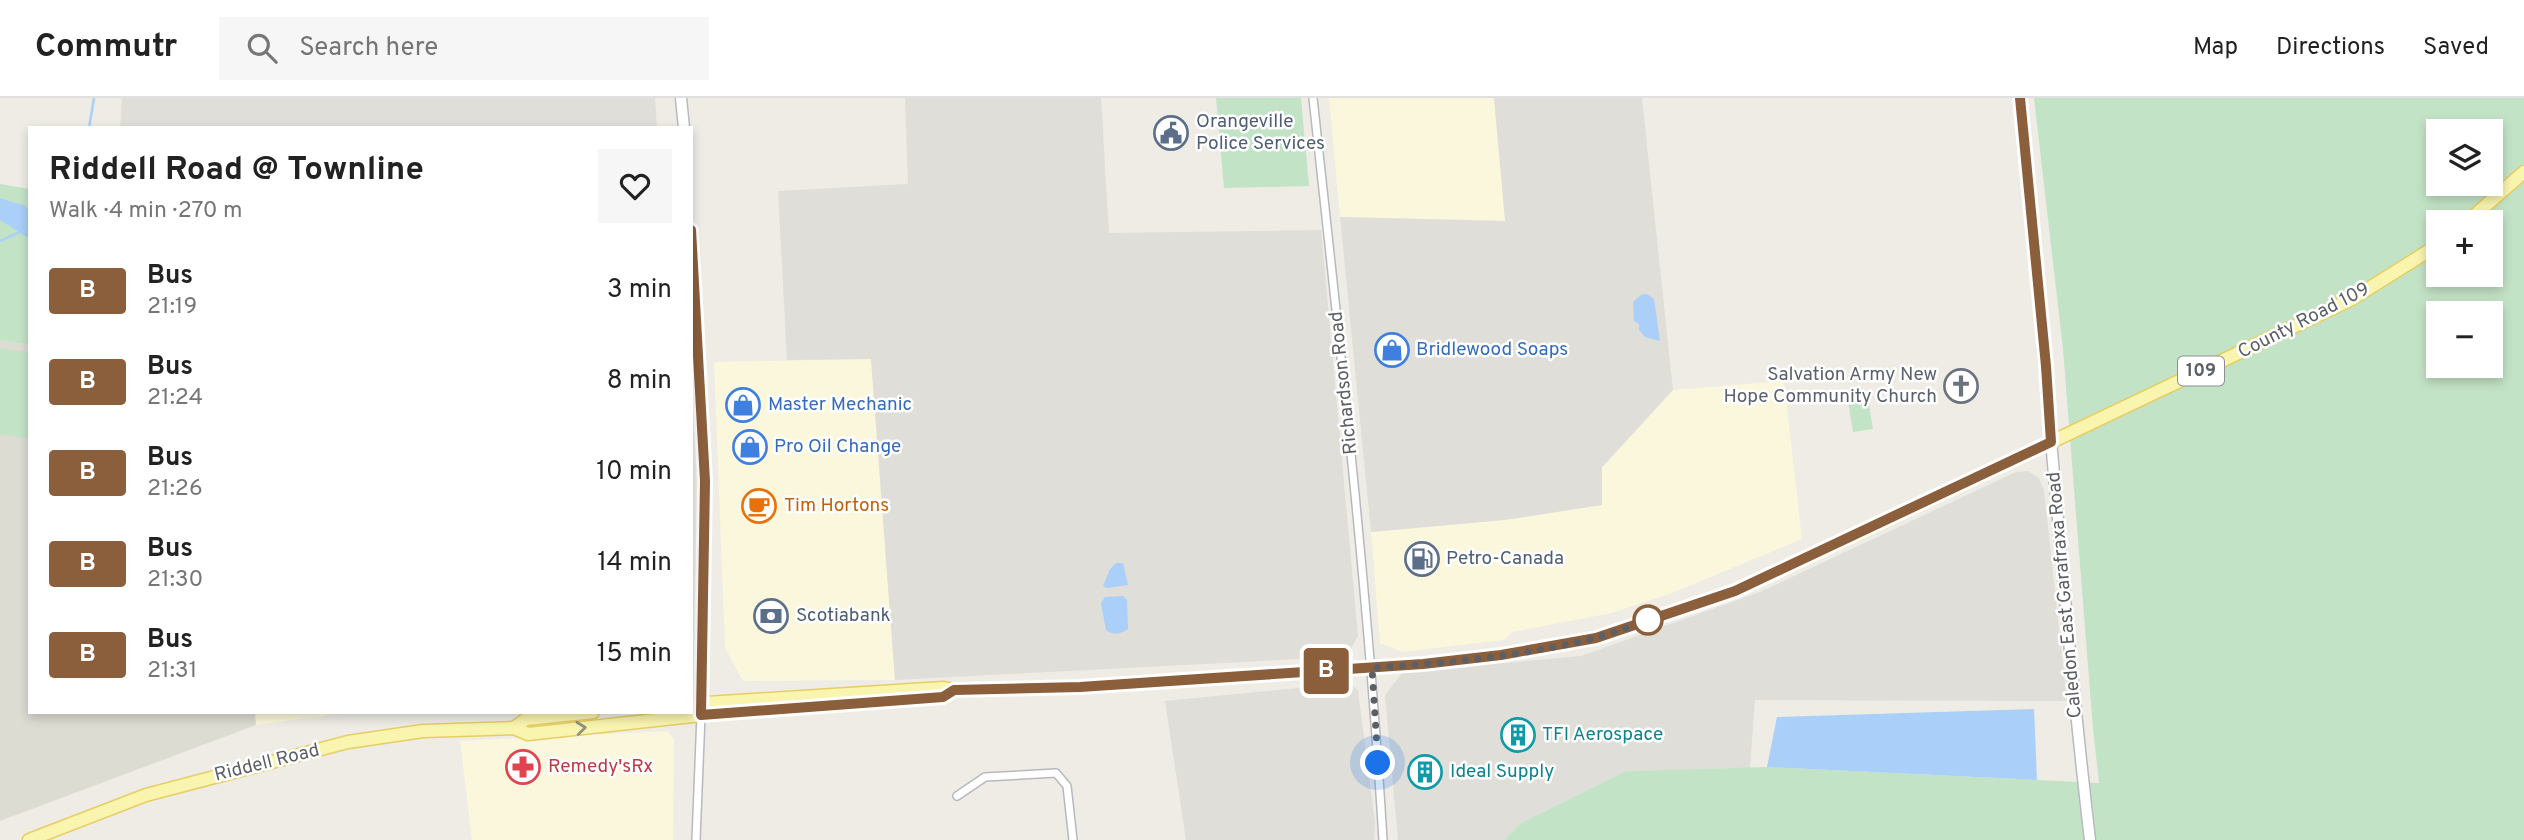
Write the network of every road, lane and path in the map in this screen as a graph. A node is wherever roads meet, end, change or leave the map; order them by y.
1 (681, 98) edge
2 (1313, 98) edge
3 (2020, 98) edge
4 (684, 126) edge
5 (2524, 172) edge
6 (2481, 210) edge
7 (2426, 252) edge
8 (693, 265) edge
9 (2051, 442) junction
10 (1372, 668) junction
11 (698, 708) edge
12 (574, 714) edge
13 (659, 714) edge
14 (514, 728) junction
15 (957, 796) dead end
16 (29, 840) edge
17 (695, 840) edge
18 (1073, 840) edge
19 (1383, 840) edge
20 (2090, 840) edge

1 - 4 main road
2 - 10 street, Richardson Road
3 - 9 main road, Caledon East Garafraxa Road
5 - 6 main road
7 - 9 main road, County Road 109 / 109
8 - 11 main road
9 - 10 main road, Riddell Road
9 - 20 main road, Caledon East Garafraxa Road
10 - 11 main road, Riddell Road
10 - 19 street, Richardson Road
11 - 17 street
12 - 14 main road, Riddell Road
14 -> 13 main road, Riddell Road
14 - 16 main road, Riddell Road
15 - 18 street

